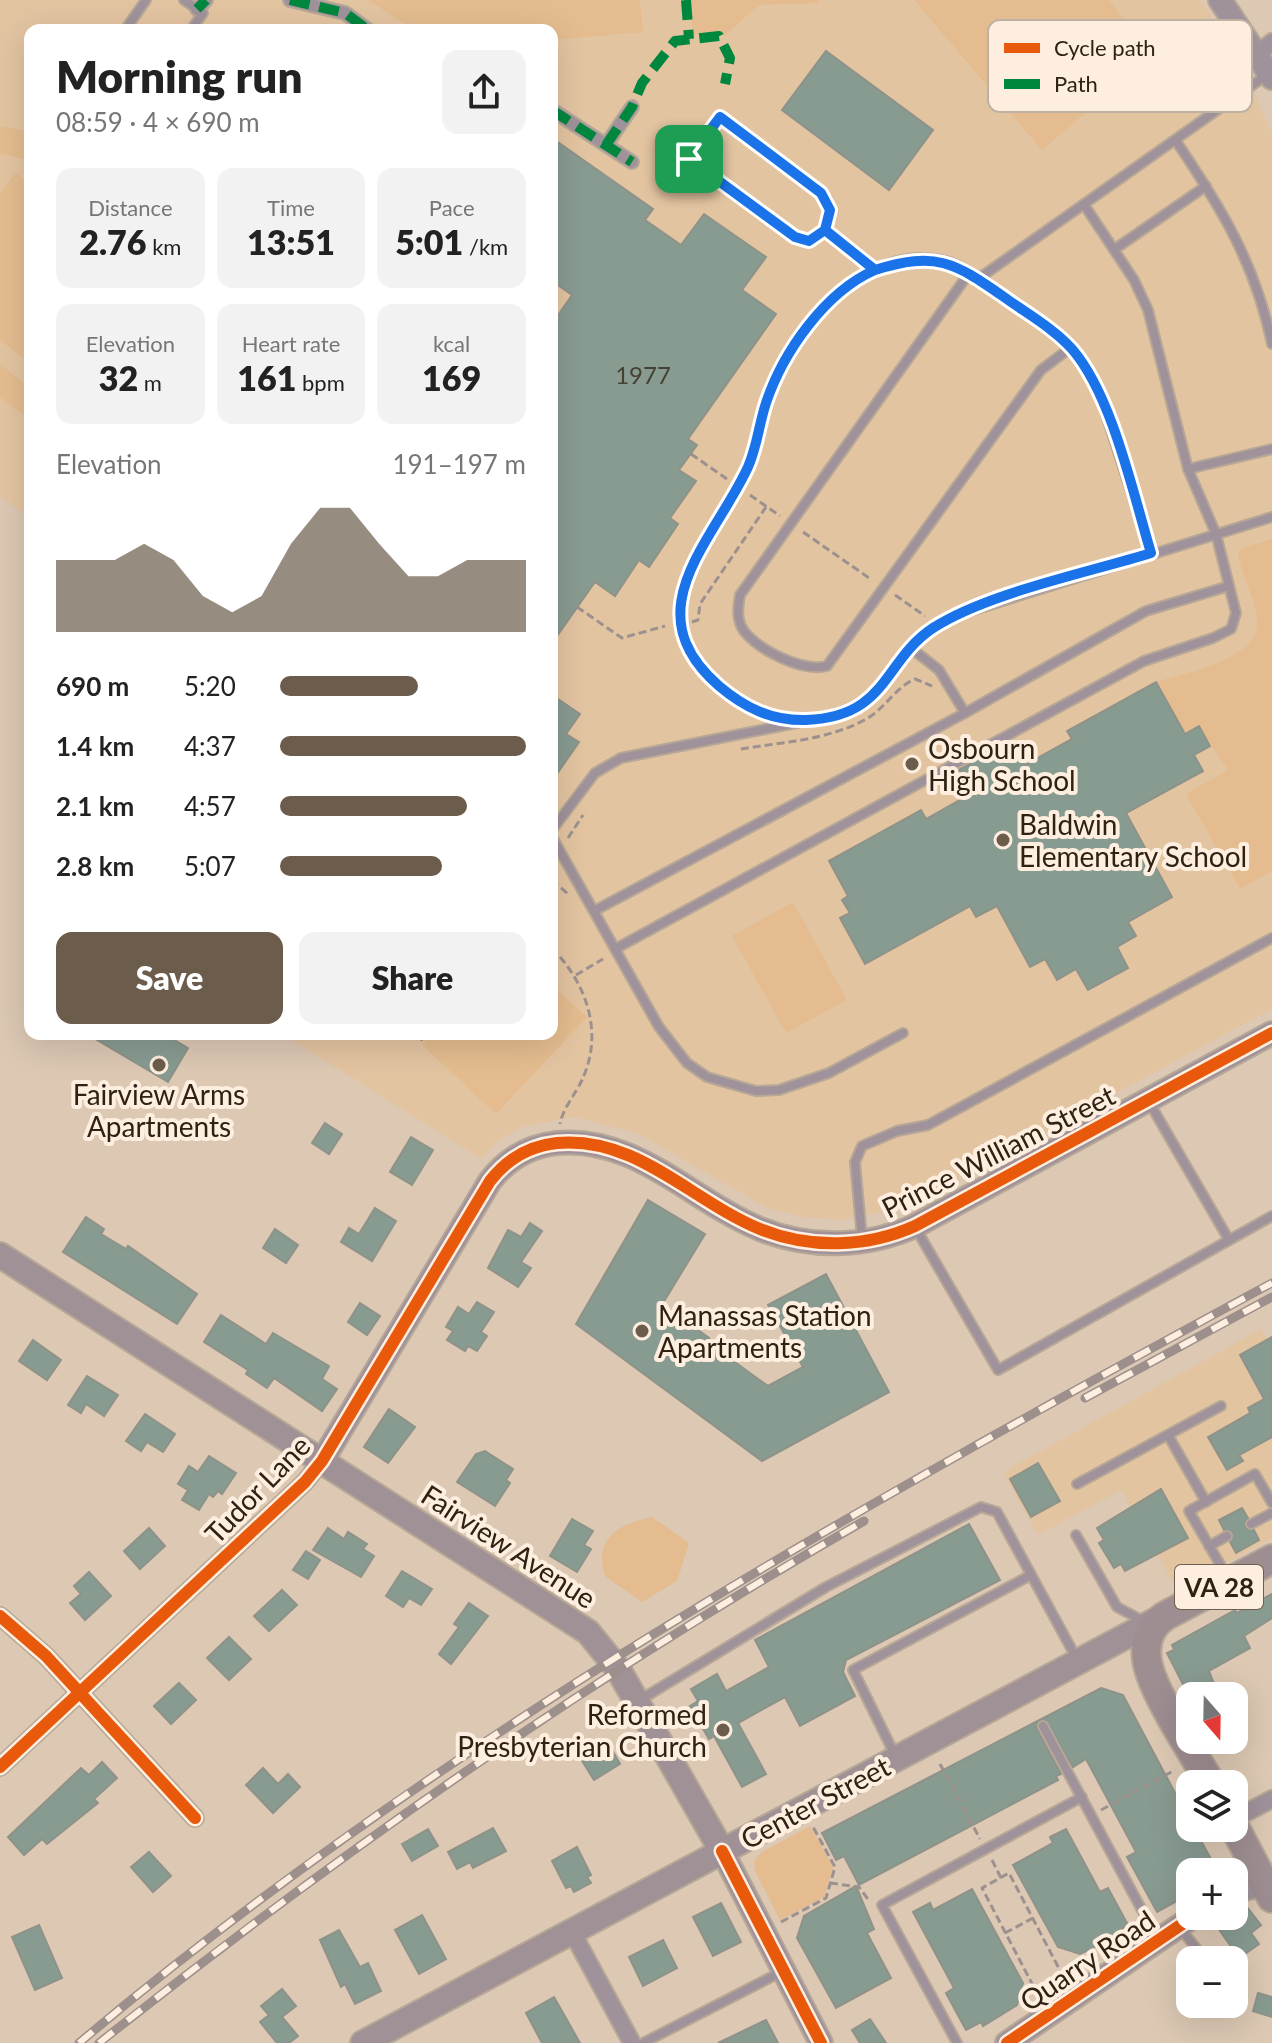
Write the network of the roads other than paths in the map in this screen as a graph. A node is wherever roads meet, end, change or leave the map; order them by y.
1 (146, 0) edge
2 (184, 0) edge
3 (290, 0) edge
4 (1220, 0) edge
5 (202, 4) edge
6 (1235, 20) edge
7 (129, 24) edge
8 (195, 24) edge
9 (360, 24) edge
10 (1252, 41) edge
11 (1268, 62) edge
12 (1252, 76) edge
13 (632, 107) dead end
14 (1210, 112) edge
15 (558, 114) edge
16 (1176, 141) junction
17 (606, 145) junction
18 (632, 162) dead end
19 (1206, 186) junction
20 (1085, 206) junction
21 (825, 230) junction
22 (1115, 249) junction
23 (875, 270) junction
24 (969, 273) junction
25 (978, 279) junction
26 (1272, 344) edge
27 (1070, 348) junction
28 (1272, 449) edge
29 (1188, 469) junction
30 (1272, 517) edge
31 (1216, 534) junction
32 (1151, 553) junction
33 (1229, 586) junction
34 (911, 648) junction
35 (965, 713) junction
36 (808, 720) junction
37 (558, 822) edge
38 (558, 848) edge
39 (594, 911) junction
40 (1272, 938) edge
41 (615, 949) junction
42 (903, 1033) dead end
43 (1272, 1033) edge
44 (1148, 1100) junction
45 (560, 1143) joint
46 (1272, 1216) edge
47 (915, 1226) junction
48 (1229, 1240) junction
49 (862, 1243) junction
50 (0, 1255) edge
51 (1221, 1406) dead end
52 (1168, 1435) junction
53 (322, 1461) junction
54 (1077, 1484) dead end
55 (1206, 1502) junction
56 (1272, 1503) edge
57 (1272, 1513) edge
58 (1251, 1524) dead end
59 (1076, 1535) dead end
60 (1227, 1536) dead end
61 (1209, 1546) junction
62 (1272, 1559) edge
63 (1031, 1575) junction
64 (1230, 1581) junction
65 (0, 1616) edge
66 (1157, 1620) junction
67 (1088, 1656) junction
68 (1148, 1667) junction
69 (80, 1692) junction
70 (637, 1702) junction
71 (1043, 1726) dead end
72 (897, 1759) junction
73 (0, 1767) edge
74 (1203, 1770) edge
75 (1082, 1797) junction
76 (1272, 1799) edge
77 (1248, 1812) edge
78 (195, 1818) dead end
79 (1243, 1842) edge
80 (722, 1851) junction
81 (1269, 1888) edge
82 (1248, 1890) edge
83 (1176, 1928) edge
84 (572, 1932) junction
85 (1158, 1940) junction
86 (784, 1970) junction
87 (363, 2043) edge
88 (632, 2043) edge
89 (643, 2043) edge
90 (821, 2043) edge
91 (957, 2043) edge
92 (1007, 2043) edge

1 - 7 lane
2 - 5 lane
3 - 9 street
4 - 6 street
5 - 8 lane
10 - 11 street
11 - 12 lane
13 - 17 street
14 - 16 lane
15 - 17 street
16 - 19 lane
16 - 20 lane
17 - 18 street
19 - 22 lane
19 - 26 lane
20 - 22 lane
20 - 25 lane
21 - 21 lane
21 - 23 lane
22 - 29 lane
23 - 24 lane
23 - 36 lane
24 - 25 lane
24 - 27 lane
25 - 27 lane
27 - 32 lane
28 - 29 lane
29 - 31 lane
30 - 31 lane
31 - 32 lane
31 - 33 lane
32 - 34 lane
33 - 35 lane
33 - 41 lane
34 - 35 lane
34 - 36 lane
35 - 39 lane
36 - 37 lane
38 - 39 lane
39 - 41 lane
40 - 49 lane
41 - 42 lane
43 - 44 street, Prince William Street
44 - 47 street, Prince William Street
44 - 48 lane
45 - 49 street, Prince William Street
45 - 53 street, Tudor Lane
46 - 48 lane
47 - 48 lane
47 - 49 street, Prince William Street
50 - 53 main road, Fairview Avenue
51 - 52 lane
52 - 54 lane
52 - 55 lane
53 - 69 street, Tudor Lane
53 - 70 main road, Fairview Avenue
55 - 56 lane
55 - 61 lane
57 - 58 lane
59 - 66 lane
60 - 61 lane
61 - 64 lane
62 - 64 highway, Center Street / VA 28
63 - 67 lane
63 - 70 lane
63 - 72 lane
64 - 66 highway, Center Street / VA 28
65 - 69 street
66 - 67 main road, Center Street
66 - 68 highway, VA 28
67 - 68 main road
67 - 72 main road, Center Street
68 - 74 highway
69 - 73 street, Tudor Lane
69 - 78 street
70 - 80 main road, Fairview Avenue
71 - 75 lane
72 - 80 main road, Center Street
75 - 85 lane
75 - 91 lane
76 - 77 street
79 - 81 highway
80 - 84 main road, Center Street
80 - 86 street, Fairview Avenue
81 - 82 street
83 - 85 street, Quarry Road
84 - 87 main road, Center Street
84 - 88 street
85 - 92 street, Quarry Road
86 - 89 lane
86 - 90 street, Fairview Avenue

